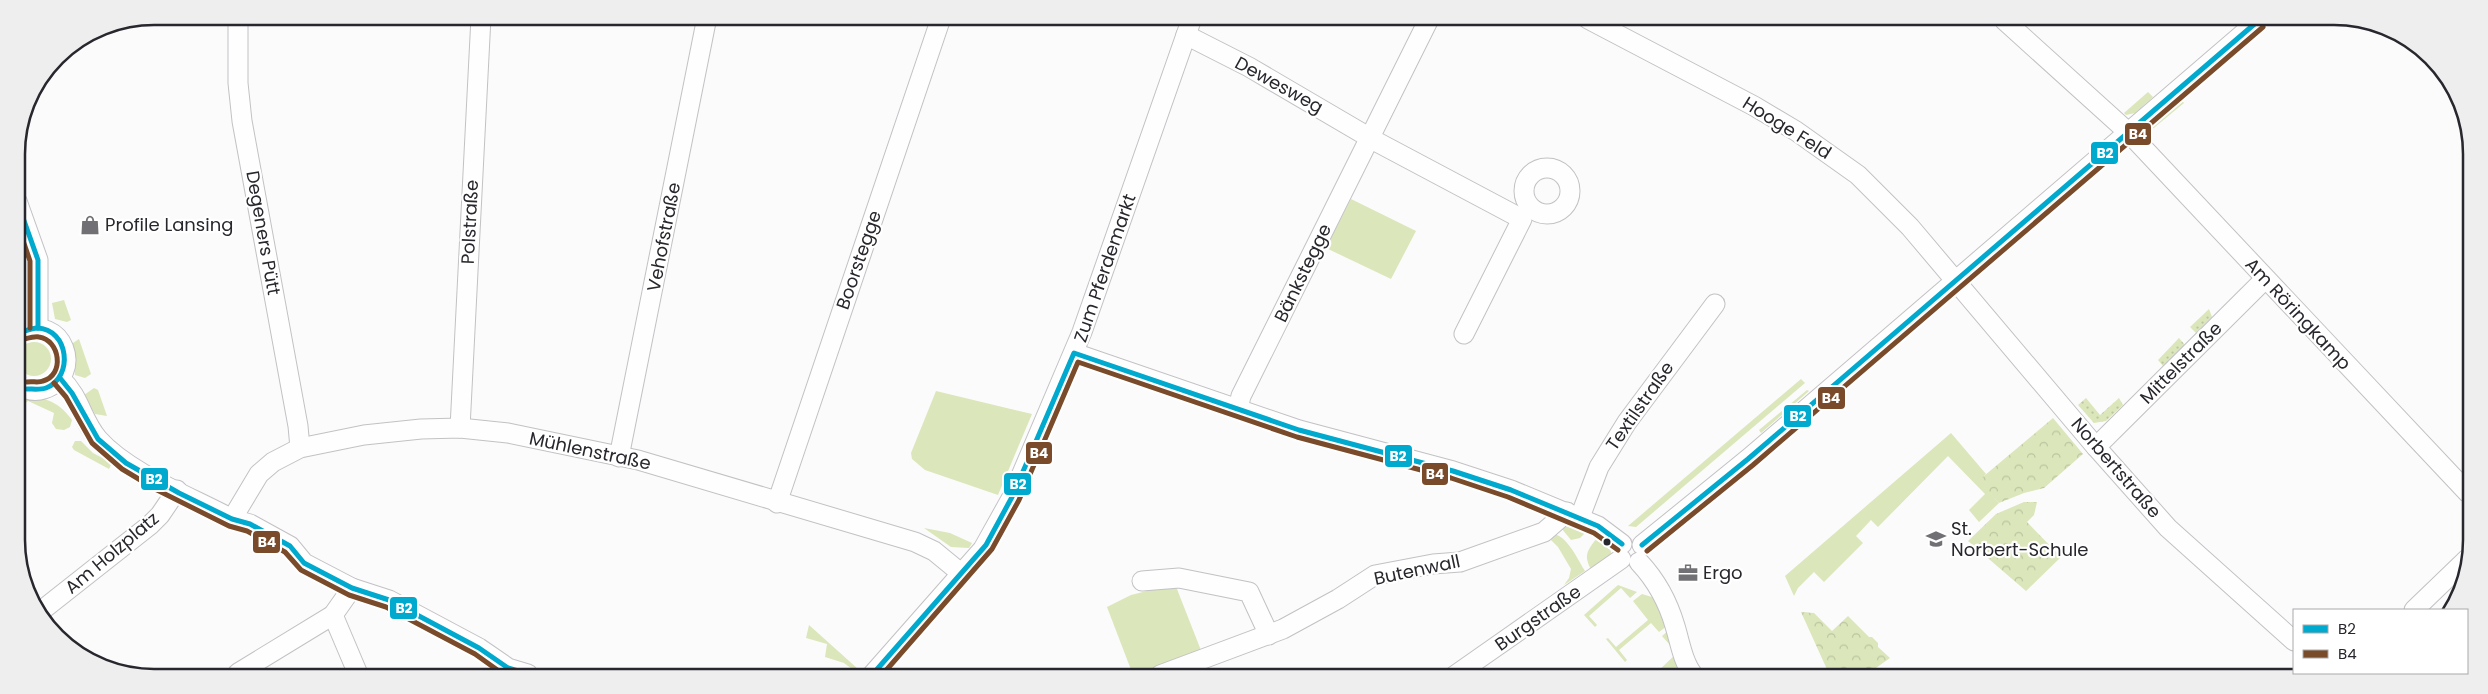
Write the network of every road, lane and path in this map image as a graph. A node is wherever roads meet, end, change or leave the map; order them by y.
1 (238, 25) edge
2 (480, 25) edge
3 (705, 25) edge
4 (939, 25) edge
5 (1426, 25) edge
6 (1600, 25) edge
7 (2010, 25) edge
8 (2253, 25) edge
9 (1189, 27) edge
10 (2129, 133) junction
11 (1370, 138) junction
12 (25, 223) edge
13 (2265, 279) junction
14 (1954, 281) junction
15 (1715, 304) dead end
16 (38, 328) junction
17 (25, 330) edge
18 (1464, 334) dead end
19 (1074, 353) junction
20 (60, 378) junction
21 (25, 388) edge
22 (1238, 409) junction
23 (460, 428) junction
24 (2096, 447) junction
25 (300, 448) junction
26 (620, 457) junction
27 (2463, 488) edge
28 (178, 490) junction
29 (777, 503) junction
30 (1574, 514) junction
31 (232, 519) junction
32 (1631, 552) junction
33 (2461, 565) edge
34 (962, 574) junction
35 (1142, 581) dead end
36 (352, 588) junction
37 (45, 608) edge
38 (2415, 609) edge
39 (333, 616) junction
40 (1269, 635) junction
41 (2293, 640) edge
42 (262, 667) edge
43 (356, 669) edge
44 (511, 669) edge
45 (877, 669) edge
46 (1176, 669) edge
47 (1464, 669) edge
48 (1691, 669) edge

1 - 25 street, Degeners Pütt
2 - 23 street, Polstraße
3 - 26 street, Vehofstraße
4 - 29 street, Boorstegge
5 - 11 street, Bänkstegge
6 - 14 street, Hooge Feld
7 - 10 street, Am Röringkamp
8 - 10 street, Burgstraße
9 - 11 street, Dewesweg
9 - 19 street, Zum Pferdemarkt
10 - 13 street, Am Röringkamp
10 - 14 street, Burgstraße
11 - 18 street
11 - 22 street, Bänkstegge
12 - 16 street
13 - 24 street, Mittelstraße
13 - 27 street, Am Röringkamp
14 - 24 street, Norbertstraße
14 - 32 street, Burgstraße
15 - 30 street, Textilstraße
16 - 17 street
16 - 20 street
19 - 22 street
19 - 34 street, Zum Pferdemarkt
20 - 21 street
20 - 28 street
22 - 30 street
23 - 25 street, Mühlenstraße
23 - 26 street, Mühlenstraße
24 - 41 street, Norbertstraße
25 - 31 street, Mühlenstraße
26 - 29 street, Mühlenstraße
28 - 31 street
28 - 37 street, Am Holzplatz
29 - 34 street, Mühlenstraße
30 - 32 street
30 - 40 street, Butenwall
31 - 36 street
32 - 47 street, Burgstraße
32 - 48 street
33 - 38 street
34 - 45 street, Zum Pferdemarkt
35 - 40 street
36 - 39 street
36 - 44 street
39 - 42 street
39 - 43 street
40 - 46 street, Butenwall

